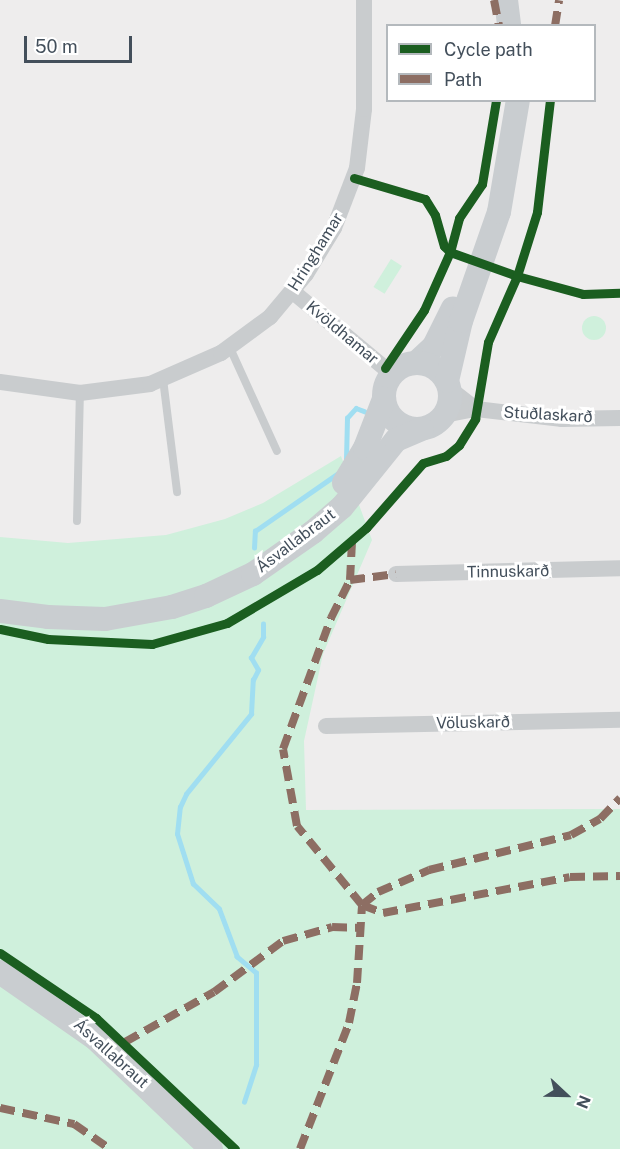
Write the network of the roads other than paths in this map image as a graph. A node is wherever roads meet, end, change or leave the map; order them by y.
1 (364, 0) edge
2 (506, 0) edge
3 (524, 0) edge
4 (509, 24) edge
5 (522, 24) edge
6 (506, 102) edge
7 (518, 102) edge
8 (292, 291) junction
9 (230, 348) junction
10 (416, 363) junction
11 (392, 374) junction
12 (163, 379) junction
13 (0, 382) edge
14 (448, 385) junction
15 (80, 393) junction
16 (384, 399) junction
17 (476, 410) junction
18 (444, 415) junction
19 (620, 418) edge
20 (422, 429) junction
21 (277, 451) dead end
22 (177, 492) dead end
23 (77, 521) dead end
24 (620, 568) edge
25 (396, 574) dead end
26 (0, 595) edge
27 (0, 611) edge
28 (620, 720) edge
29 (326, 726) dead end
30 (0, 972) edge
31 (0, 989) edge
32 (191, 1149) edge
33 (211, 1149) edge

1 - 8 street, Hringhamar
2 - 4 main road
3 - 5 main road
6 - 10 main road
7 - 14 main road
8 - 9 street, Hringhamar
8 - 11 street, Kvöldhamar
9 - 12 street, Hringhamar
9 - 21 lane
10 - 11 main road
10 - 14 main road
11 - 16 main road
12 - 15 street, Hringhamar
12 - 22 lane
13 - 15 street, Hringhamar
14 - 17 street
14 - 18 main road
15 - 23 lane
16 - 20 main road
16 - 26 main road, Ásvallabraut
17 - 18 street, Stuðlaskarð
17 - 19 street, Stuðlaskarð
18 - 20 main road
20 - 27 main road, Ásvallabraut
24 - 25 street, Tinnuskarð
28 - 29 street, Völuskarð
30 - 33 main road, Ásvallabraut
31 - 32 main road, Ásvallabraut

